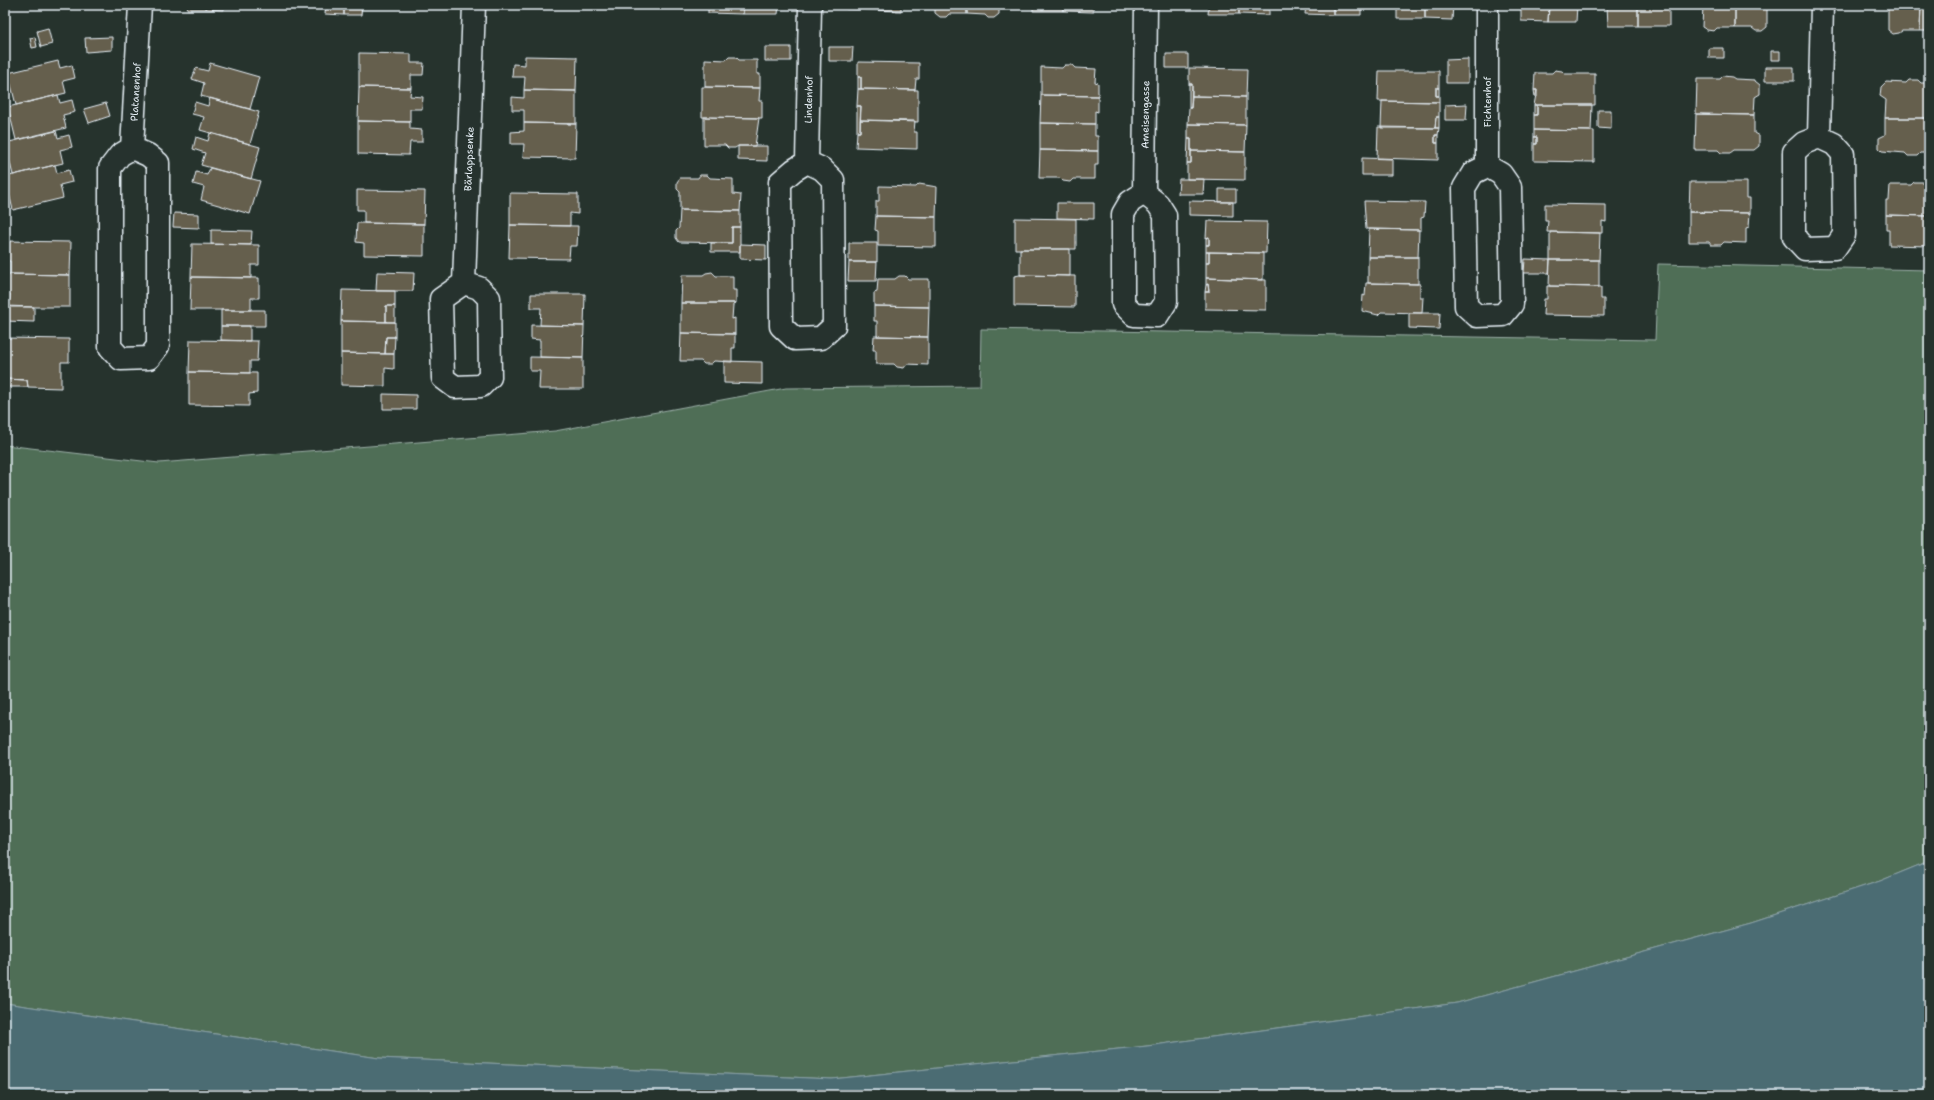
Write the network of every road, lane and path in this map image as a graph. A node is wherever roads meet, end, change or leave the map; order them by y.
1 (140, 5) edge
2 (474, 5) edge
3 (810, 5) edge
4 (1146, 5) edge
5 (1487, 5) edge
6 (1822, 5) edge
7 (1819, 137) junction
8 (132, 148) junction
9 (807, 162) junction
10 (1487, 166) junction
11 (1144, 193) junction
12 (464, 284) junction

1 - 8 street, Platanenhof
2 - 12 street, Bärlappsenke
3 - 9 street, Lindenhof
4 - 11 street, Ameisengasse
5 - 10 street, Fichtenhof
6 - 7 street
7 - 7 street
8 - 8 street
9 - 9 street
10 - 10 street
11 - 11 street
12 - 12 street

